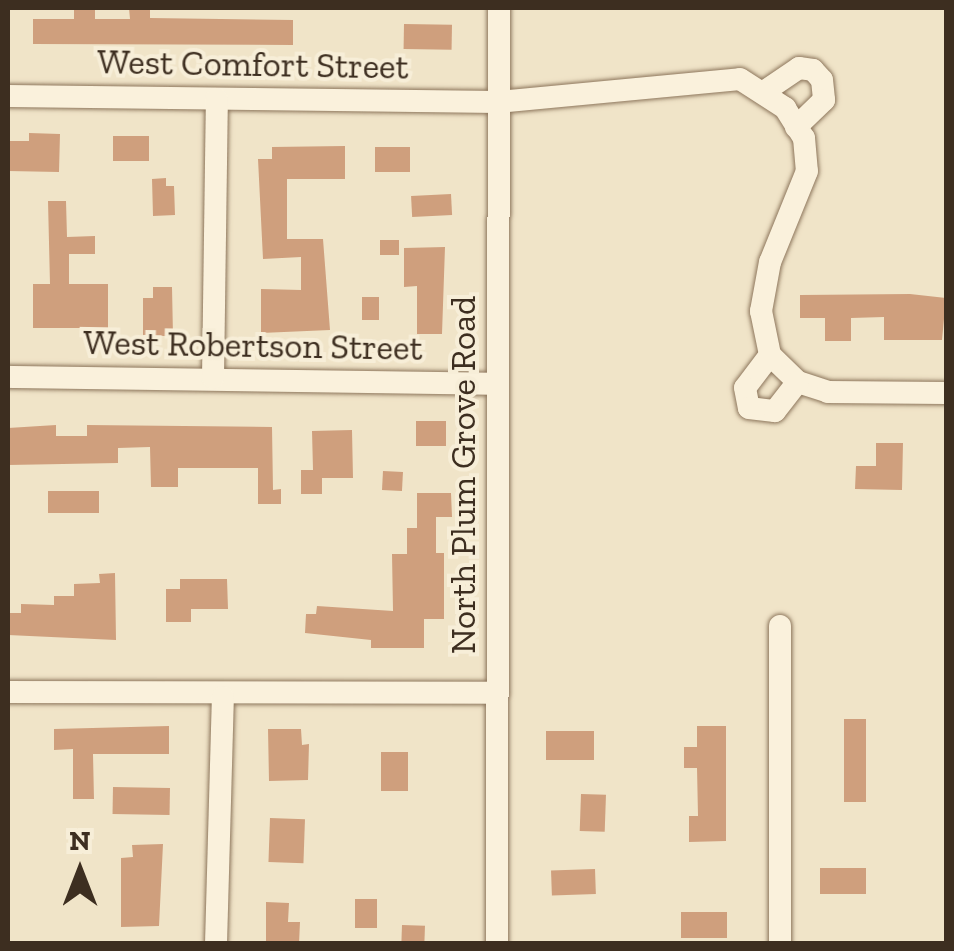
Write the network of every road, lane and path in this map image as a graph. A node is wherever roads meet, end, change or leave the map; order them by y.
1 (499, 8) edge
2 (766, 91) junction
3 (8, 96) edge
4 (217, 99) junction
5 (498, 102) junction
6 (796, 127) junction
7 (770, 355) junction
8 (8, 377) edge
9 (213, 378) junction
10 (798, 382) junction
11 (498, 384) junction
12 (946, 394) edge
13 (780, 626) dead end
14 (8, 692) edge
15 (497, 693) junction
16 (223, 697) junction
17 (216, 944) edge
18 (497, 944) edge
19 (780, 944) edge

1 - 5 street, North Plum Grove Road
2 - 5 street, West Comfort Street
2 - 6 street
2 - 6 street
3 - 4 street, West Comfort Street
4 - 5 street, West Comfort Street
4 - 9 street
5 - 11 street, North Plum Grove Road
6 - 7 street
7 - 10 street
7 - 10 street
8 - 9 street, West Robertson Street
9 - 11 street, West Robertson Street
10 - 12 street
11 - 15 street, North Plum Grove Road
13 - 19 street
14 - 16 street
15 - 16 street
15 - 18 street, North Plum Grove Road
16 - 17 street

